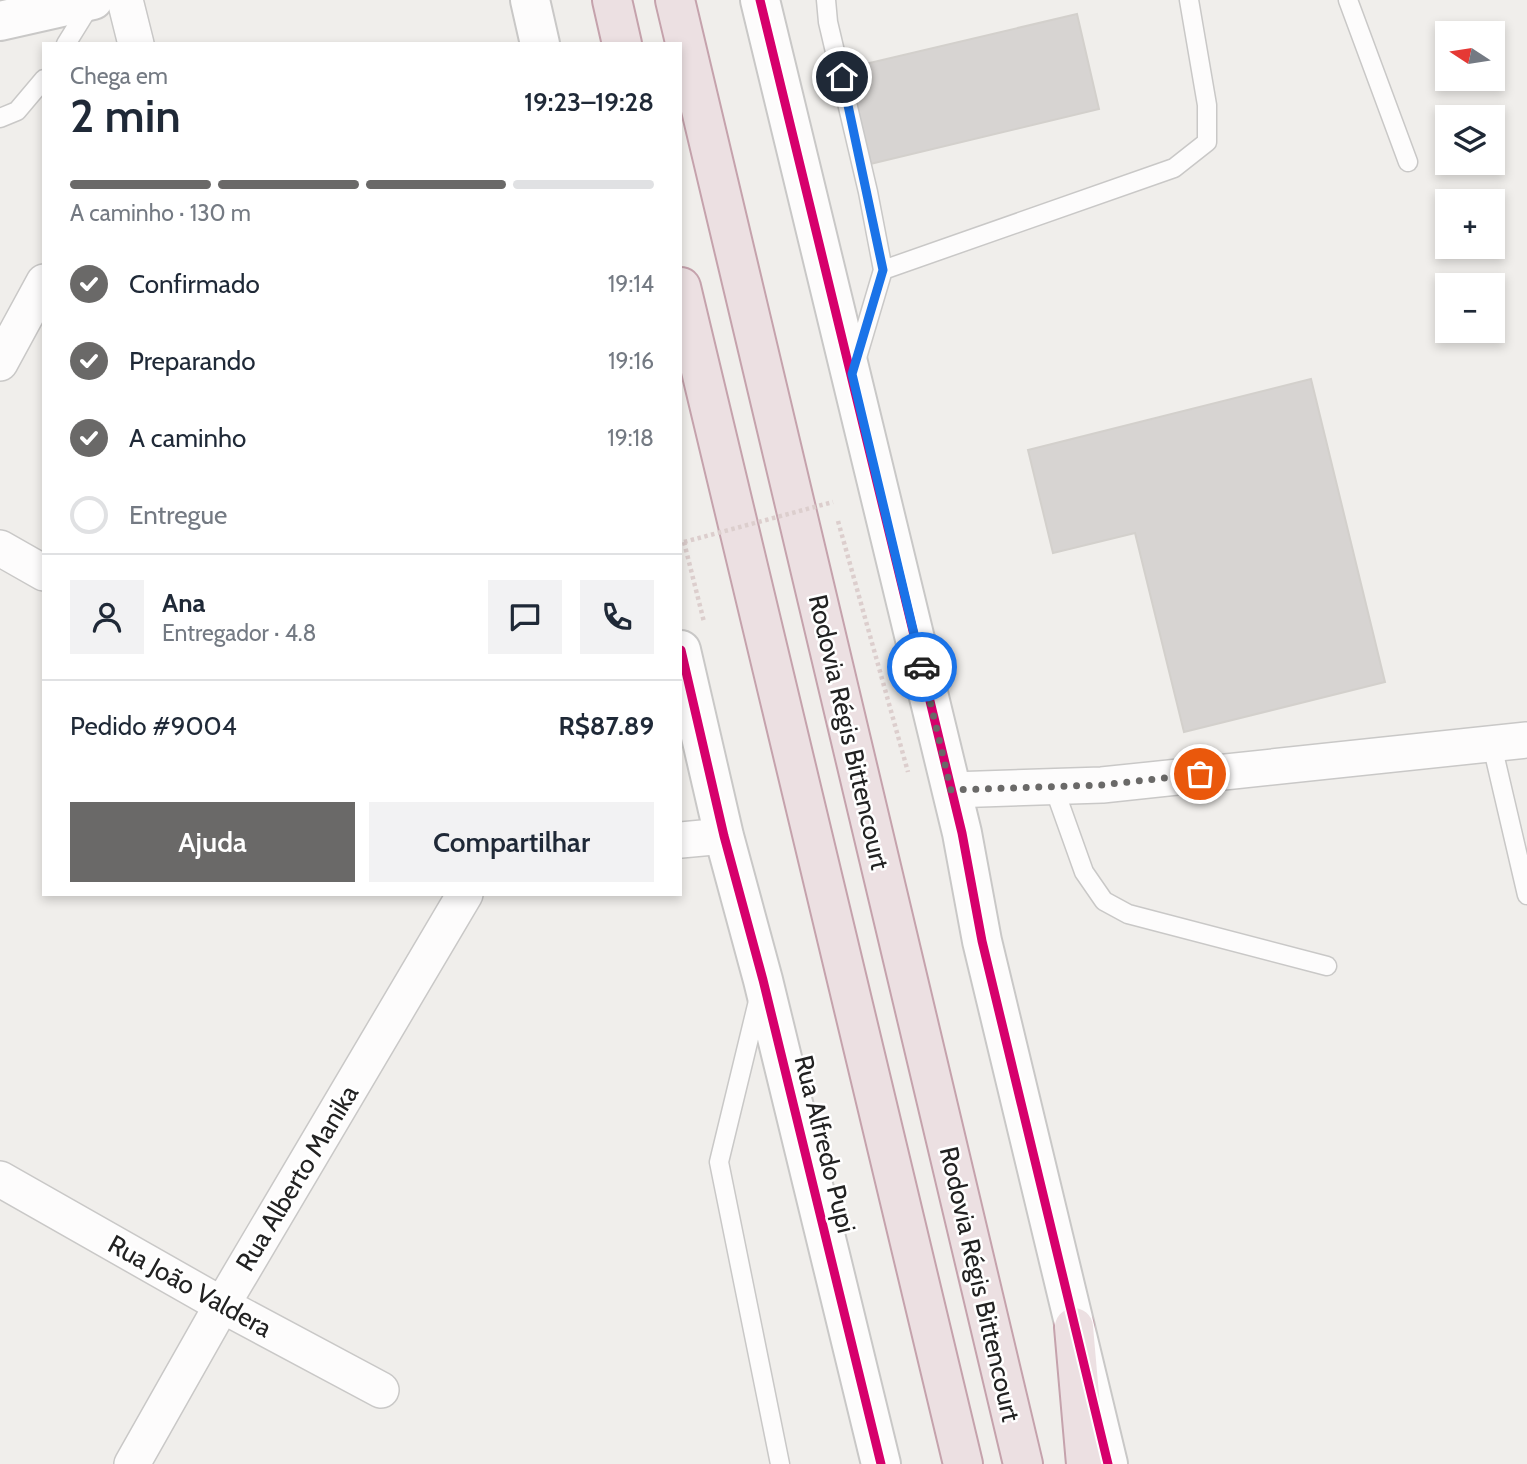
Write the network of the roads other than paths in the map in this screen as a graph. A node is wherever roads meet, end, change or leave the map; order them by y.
1 (93, 0) edge
2 (125, 0) edge
3 (530, 0) edge
4 (612, 0) edge
5 (675, 0) edge
6 (760, 0) edge
7 (826, 0) edge
8 (1189, 0) edge
9 (1348, 0) edge
10 (0, 22) edge
11 (67, 42) edge
12 (136, 42) edge
13 (540, 42) edge
14 (622, 42) edge
15 (42, 81) edge
16 (0, 118) edge
17 (1408, 162) dead end
18 (883, 270) junction
19 (42, 286) edge
20 (682, 292) edge
21 (0, 363) edge
22 (852, 374) junction
23 (0, 548) edge
24 (42, 572) edge
25 (682, 654) edge
26 (1527, 740) edge
27 (1492, 745) junction
28 (1054, 788) junction
29 (951, 790) junction
30 (724, 836) junction
31 (682, 840) edge
32 (1527, 895) edge
33 (464, 896) edge
34 (1326, 966) dead end
35 (763, 980) junction
36 (0, 1179) edge
37 (222, 1305) junction
38 (1074, 1327) junction
39 (382, 1390) dead end
40 (132, 1464) edge
41 (780, 1464) edge
42 (881, 1464) edge
43 (963, 1464) edge
44 (1023, 1464) edge
45 (1086, 1464) edge
46 (1108, 1464) edge

1 - 10 street
1 - 11 lane
2 - 12 street
3 - 13 street
4 - 14 highway
5 - 44 highway, Rodovia Régis Bittencourt
6 - 22 street
7 - 18 lane
8 - 18 lane
9 - 17 lane
15 - 16 lane
18 - 22 lane
19 - 21 street
20 - 43 highway
22 - 29 street
23 - 24 street
25 - 30 street, Rua Alfredo Pupi
26 - 27 street
27 - 28 street
27 - 32 lane
28 - 29 street
28 - 34 lane
29 - 38 street
30 - 31 street
30 - 35 street, Rua Alfredo Pupi
33 - 37 street, Rua Alberto Manika
35 - 41 lane
35 - 42 street, Rua Alfredo Pupi
36 - 37 street, Rua João Valdera
37 - 39 street, Rua João Valdera
37 - 40 street, Rua Alberto Manika
38 - 45 highway
38 - 46 street

